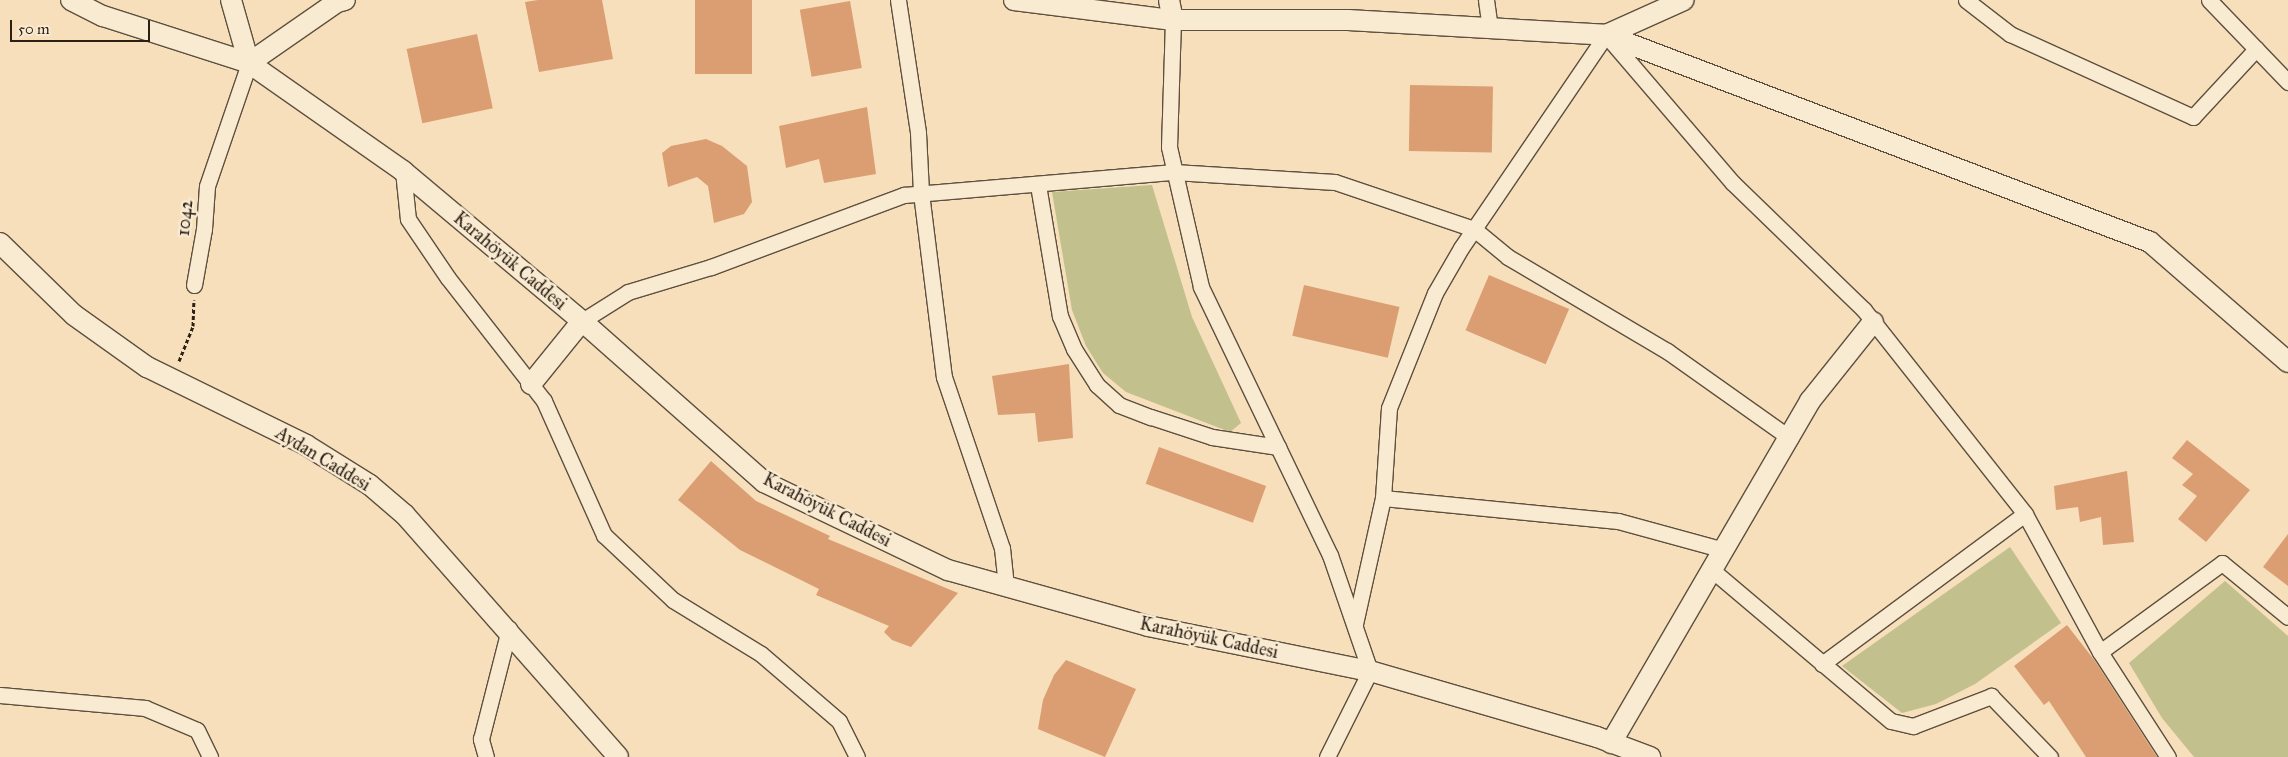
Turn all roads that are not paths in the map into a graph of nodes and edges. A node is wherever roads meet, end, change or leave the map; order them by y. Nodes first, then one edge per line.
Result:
1 (71, 0) edge
2 (231, 0) edge
3 (898, 0) edge
4 (1014, 0) edge
5 (1169, 0) edge
6 (1486, 0) edge
7 (1684, 0) edge
8 (1966, 0) edge
9 (2209, 0) edge
10 (339, 1) edge
11 (1173, 20) junction
12 (1490, 27) junction
13 (1606, 34) junction
14 (2256, 50) junction
15 (249, 63) junction
16 (2288, 82) edge
17 (402, 171) junction
18 (1174, 172) junction
19 (1038, 185) junction
20 (921, 193) junction
21 (1474, 229) junction
22 (0, 243) edge
23 (194, 285) road end
24 (582, 321) junction
25 (1873, 322) junction
26 (2288, 362) edge
27 (531, 384) junction
28 (1790, 438) junction
29 (1278, 447) junction
30 (1383, 498) junction
31 (2026, 514) junction
32 (1724, 550) junction
33 (1712, 570) junction
34 (1006, 586) junction
35 (2288, 616) edge
36 (1355, 624) junction
37 (509, 629) junction
38 (2100, 652) junction
39 (1822, 664) junction
40 (1370, 671) junction
41 (0, 695) edge
42 (1611, 743) junction
43 (210, 757) edge
44 (486, 757) edge
45 (618, 757) edge
46 (857, 757) edge
47 (1327, 757) edge
48 (1650, 757) edge
49 (2050, 757) edge
50 (2168, 757) edge

1 - 15 street, Karahöyük Caddesi
2 - 15 street
3 - 20 street
4 - 11 street
5 - 11 street
6 - 12 street
7 - 13 street
8 - 14 street
9 - 14 street
10 - 15 street
11 - 12 street
11 - 18 street
12 - 13 street
13 - 21 street
13 - 25 street
13 - 26 street
14 - 16 street
15 - 17 street, Karahöyük Caddesi
15 - 23 street, 1042
17 - 24 street, Karahöyük Caddesi
17 - 27 street
18 - 19 street
18 - 21 street
18 - 29 street
19 - 20 street
19 - 29 street
20 - 24 street
20 - 34 street
21 - 28 street
21 - 30 street
22 - 37 street, Aydan Caddesi
24 - 27 street
24 - 34 street, Karahöyük Caddesi
25 - 28 street
25 - 31 street
27 - 46 street
28 - 32 street
29 - 36 street
30 - 32 street
30 - 36 street
31 - 38 street
31 - 39 street
32 - 33 street
33 - 39 street
33 - 42 street
34 - 40 street, Karahöyük Caddesi
35 - 38 street
36 - 40 street
37 - 44 street
37 - 45 street, Aydan Caddesi
38 - 50 street
39 - 49 street
40 - 42 street, Karahöyük Caddesi
40 - 47 street
41 - 43 street
42 - 48 street, Karahöyük Caddesi

